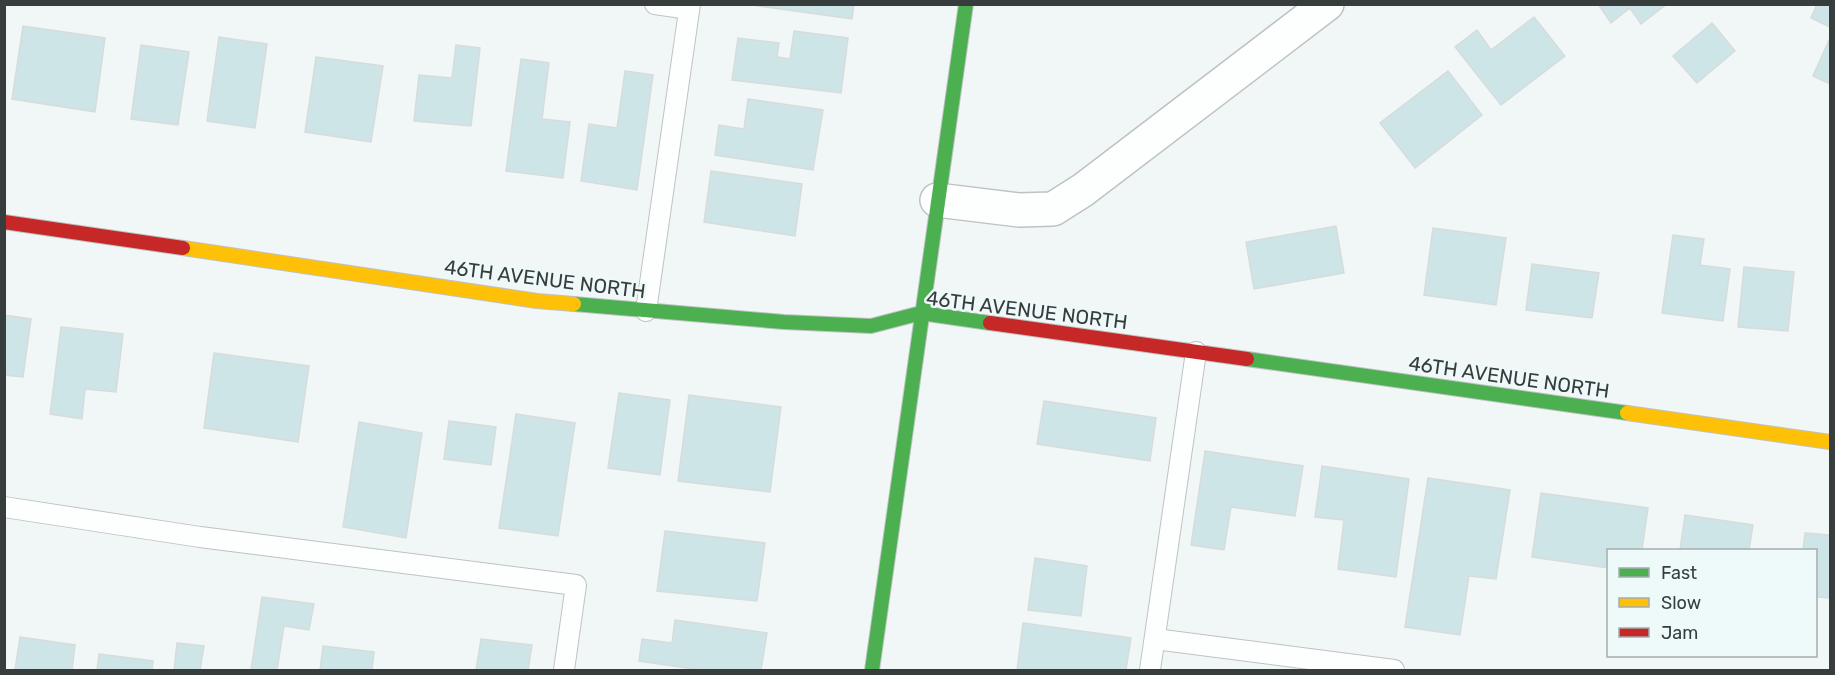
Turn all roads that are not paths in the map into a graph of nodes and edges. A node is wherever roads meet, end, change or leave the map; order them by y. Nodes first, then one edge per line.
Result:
1 (655, 4) edge
2 (966, 4) edge
3 (1327, 4) edge
4 (689, 7) edge
5 (937, 200) junction
6 (4, 222) edge
7 (646, 310) junction
8 (921, 313) junction
9 (1196, 352) junction
10 (1830, 442) edge
11 (4, 507) edge
12 (1155, 639) junction
13 (564, 670) edge
14 (872, 670) edge
15 (1150, 670) edge
16 (1394, 670) edge

1 - 4 lane
2 - 5 street
3 - 5 street
4 - 7 lane
5 - 8 street
6 - 7 street, 46TH AVENUE NORTH
7 - 8 street, 46TH AVENUE NORTH
8 - 9 street, 46TH AVENUE NORTH
8 - 14 street
9 - 10 street, 46TH AVENUE NORTH
9 - 12 lane
11 - 13 lane
12 - 15 lane
12 - 16 lane

